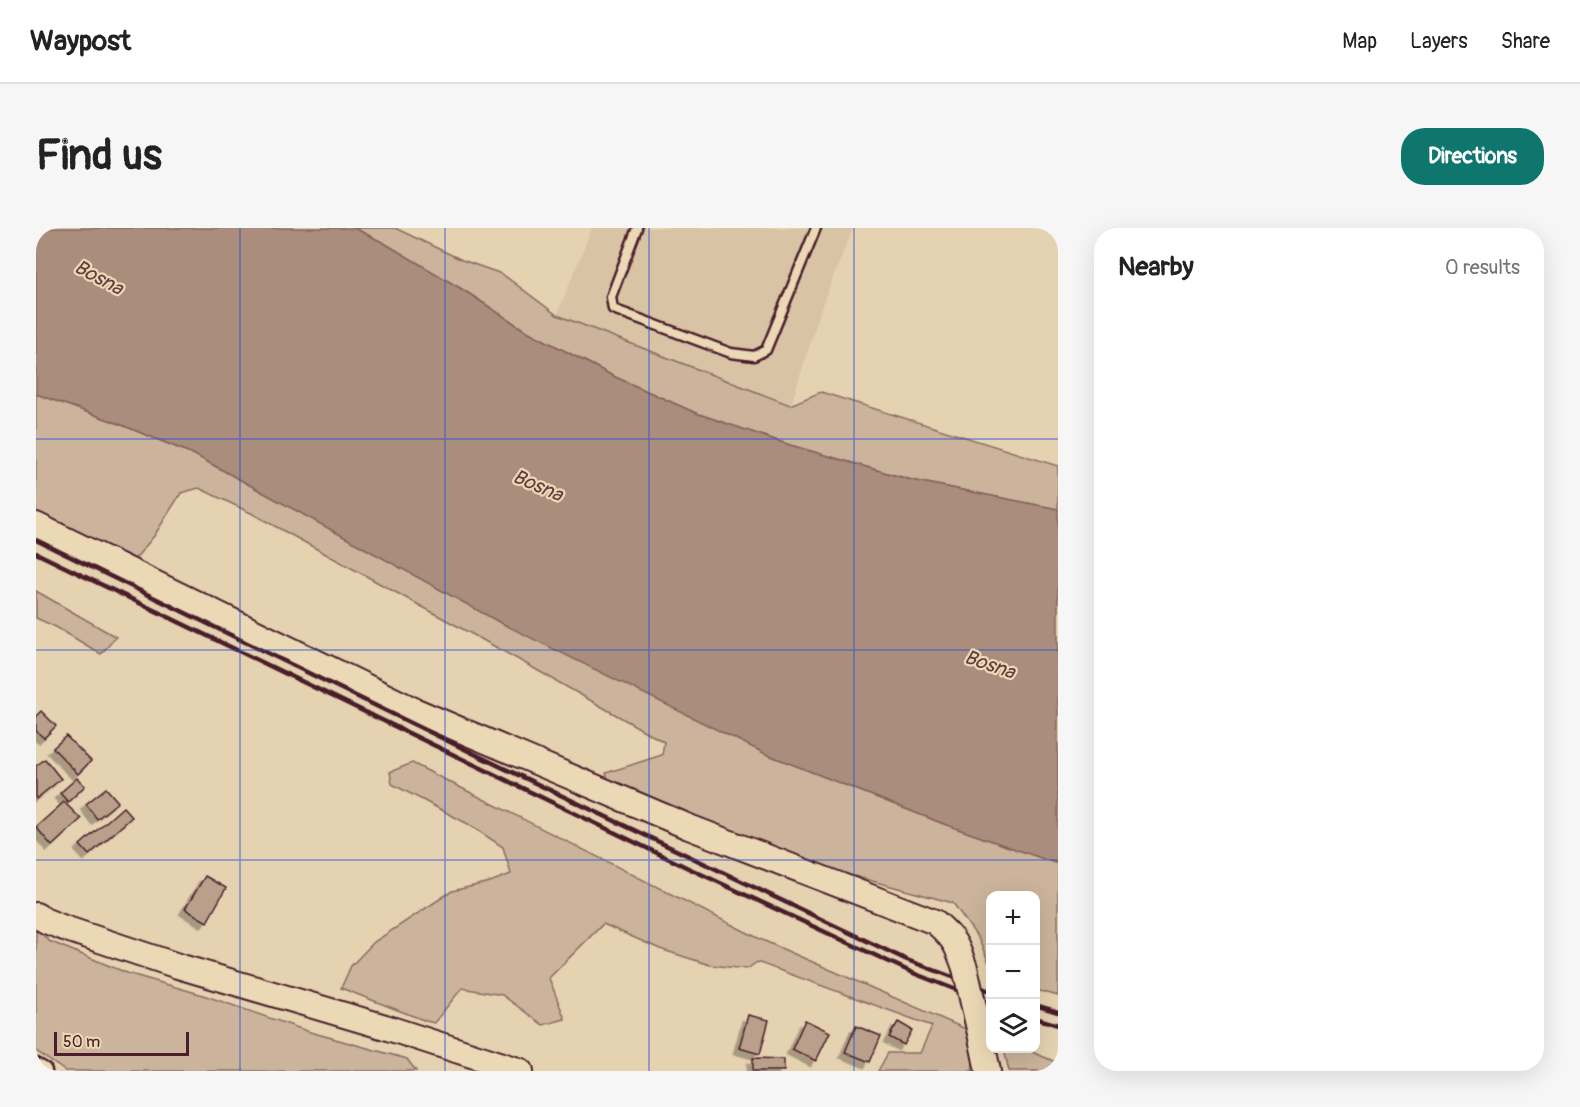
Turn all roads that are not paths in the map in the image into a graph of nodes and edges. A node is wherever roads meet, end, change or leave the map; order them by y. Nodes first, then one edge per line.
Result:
1 (637, 228) edge
2 (816, 228) edge
3 (36, 525) edge
4 (36, 915) edge
5 (36, 1067) edge
6 (42, 1071) edge
7 (521, 1071) edge
8 (988, 1071) edge

1 - 2 lane
3 - 8 street, bridge
4 - 7 street
5 - 6 street

